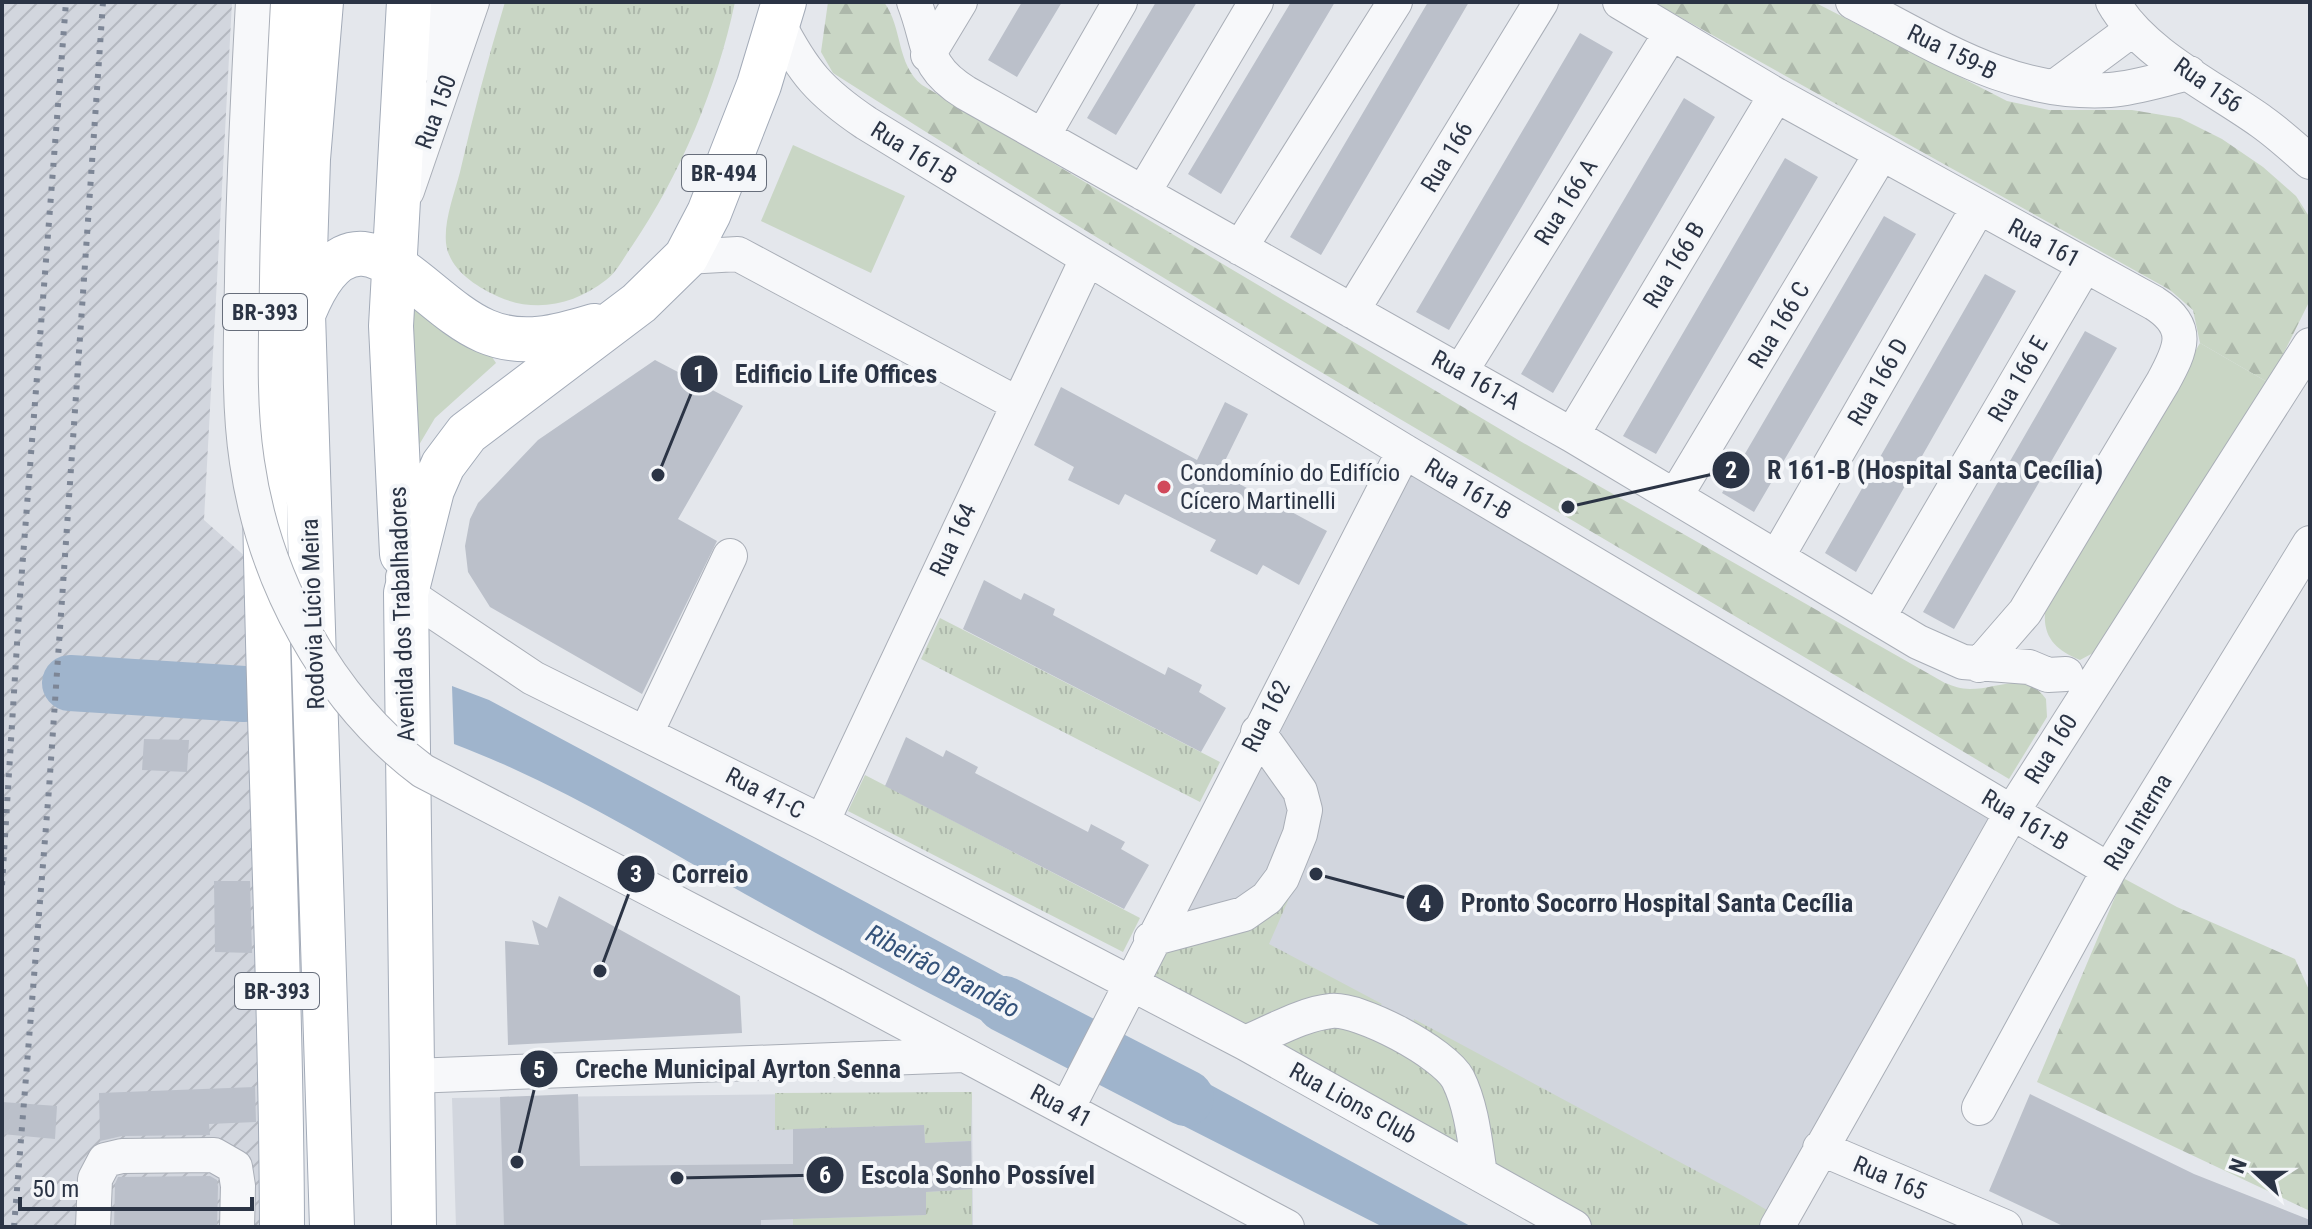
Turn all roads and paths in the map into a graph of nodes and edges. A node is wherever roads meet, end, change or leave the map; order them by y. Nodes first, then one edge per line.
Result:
1 (253, 2) edge
2 (277, 2) edge
3 (321, 2) edge
4 (409, 2) edge
5 (444, 2) edge
6 (472, 2) edge
7 (914, 2) edge
8 (960, 2) edge
9 (1120, 2) edge
10 (1256, 2) edge
11 (1395, 2) edge
12 (1541, 2) edge
13 (1620, 2) edge
14 (1853, 2) edge
15 (781, 12) edge
16 (2123, 15) edge
17 (1671, 33) junction
18 (928, 55) junction
19 (2189, 73) junction
20 (2056, 86) junction
21 (1776, 95) junction
22 (1043, 136) junction
23 (401, 143) junction
24 (1881, 154) junction
25 (2310, 162) edge
26 (1143, 193) junction
27 (1978, 208) junction
28 (395, 242) junction
29 (1240, 248) junction
30 (686, 257) junction
31 (1087, 259) junction
32 (2085, 265) junction
33 (1352, 311) junction
34 (303, 314) junction
35 (621, 317) junction
36 (2306, 356) edge
37 (1461, 371) junction
38 (1016, 403) junction
39 (1572, 435) junction
40 (1404, 451) junction
41 (1676, 495) junction
42 (2310, 543) edge
43 (730, 556) dead end
44 (1777, 557) junction
45 (404, 585) junction
46 (2025, 612) junction
47 (1878, 618) junction
48 (1979, 665) junction
49 (2077, 682) junction
50 (1258, 732) junction
51 (646, 733) junction
52 (2012, 812) junction
53 (822, 822) junction
54 (2109, 870) junction
55 (1151, 939) junction
56 (1130, 983) junction
57 (1245, 1043) junction
58 (964, 1055) junction
59 (412, 1076) junction
60 (1072, 1099) junction
61 (1979, 1108) dead end
62 (1820, 1148) junction
63 (1480, 1174) junction
64 (93, 1227) edge
65 (237, 1227) edge
66 (282, 1227) edge
67 (332, 1227) edge
68 (414, 1227) edge
69 (1287, 1227) edge
70 (1574, 1227) edge
71 (1777, 1227) edge
72 (2005, 1227) edge

1 - 58 street, Rua 41, bridge
2 - 66 main road, Rodovia Lúcio Meira / BR-393
3 - 34 main road, Rodovia Lúcio Meira / BR-393
4 - 23 main road, Avenida dos Trabalhadores
5 - 23 street
6 - 28 street, Rua 150
7 - 18 street, Rua 161-A
8 - 18 street
9 - 22 street
10 - 26 street
11 - 29 street
12 - 33 street, Rua 166
13 - 17 street, Rua 161
14 - 20 street, Rua 159-B
15 - 30 main road, BR-494
15 - 31 street, Rua 161-B
16 - 19 street, Rua 156
16 - 20 street
17 - 21 street, Rua 161
17 - 37 street, Rua 166 A
18 - 22 street, Rua 161-A
19 - 20 street, Rua 159-B
19 - 25 street, Rua 156
21 - 24 street, Rua 161
21 - 39 street, Rua 166 B
22 - 26 street, Rua 161-A
23 - 28 main road, Avenida dos Trabalhadores
24 - 27 street, Rua 161
24 - 41 street, Rua 166 C
26 - 29 street, Rua 161-A
27 - 32 street, Rua 161
27 - 44 street, Rua 166 D
28 - 34 main road
28 - 35 main road
28 - 45 main road, Avenida dos Trabalhadores
29 - 33 street, Rua 161-A
30 - 35 main road, BR-494
30 - 38 street
31 - 38 street, Rua 164
31 - 40 street, Rua 161-B
32 - 46 street, Rua 161
32 - 47 street, Rua 166 E
33 - 37 street, Rua 161-A
34 - 67 main road, Rodovia Lúcio Meira / BR-393, bridge
35 - 45 main road
36 - 49 street, Rua 160
37 - 39 street, Rua 161-A
38 - 53 street, Rua 164
39 - 41 street, Rua 161-A
40 - 50 street, Rua 162
40 - 52 street, Rua 161-B
41 - 44 street, Rua 161-A
42 - 54 street, Rua Interna
43 - 51 street
44 - 47 street, Rua 161-A
45 - 51 street, Rua 41-C
45 - 59 main road, Avenida dos Trabalhadores
46 - 48 street, Rua 161
46 - 49 street
47 - 48 street, Rua 161-A
48 - 49 street, Rua 161-A
49 - 52 street, Rua 160
50 - 55 street, Rua 162
50 - 55 street
51 - 53 street, Rua 41-C
52 - 54 street, Rua 161-B
52 - 62 street, Rua 160
53 - 56 street, Rua 41-C
54 - 61 street, Rua Interna
55 - 56 street, Rua 162
56 - 57 street, Rua Lions Club
56 - 60 street, Rua 162
57 - 63 street, Rua Lions Club
57 - 63 street
58 - 59 street
58 - 60 street, Rua 41
59 - 68 main road, Avenida dos Trabalhadores
60 - 69 street, Rua 41
62 - 71 street, Rua 160
62 - 72 street, Rua 165
63 - 70 street, Rua Lions Club
64 - 65 street

